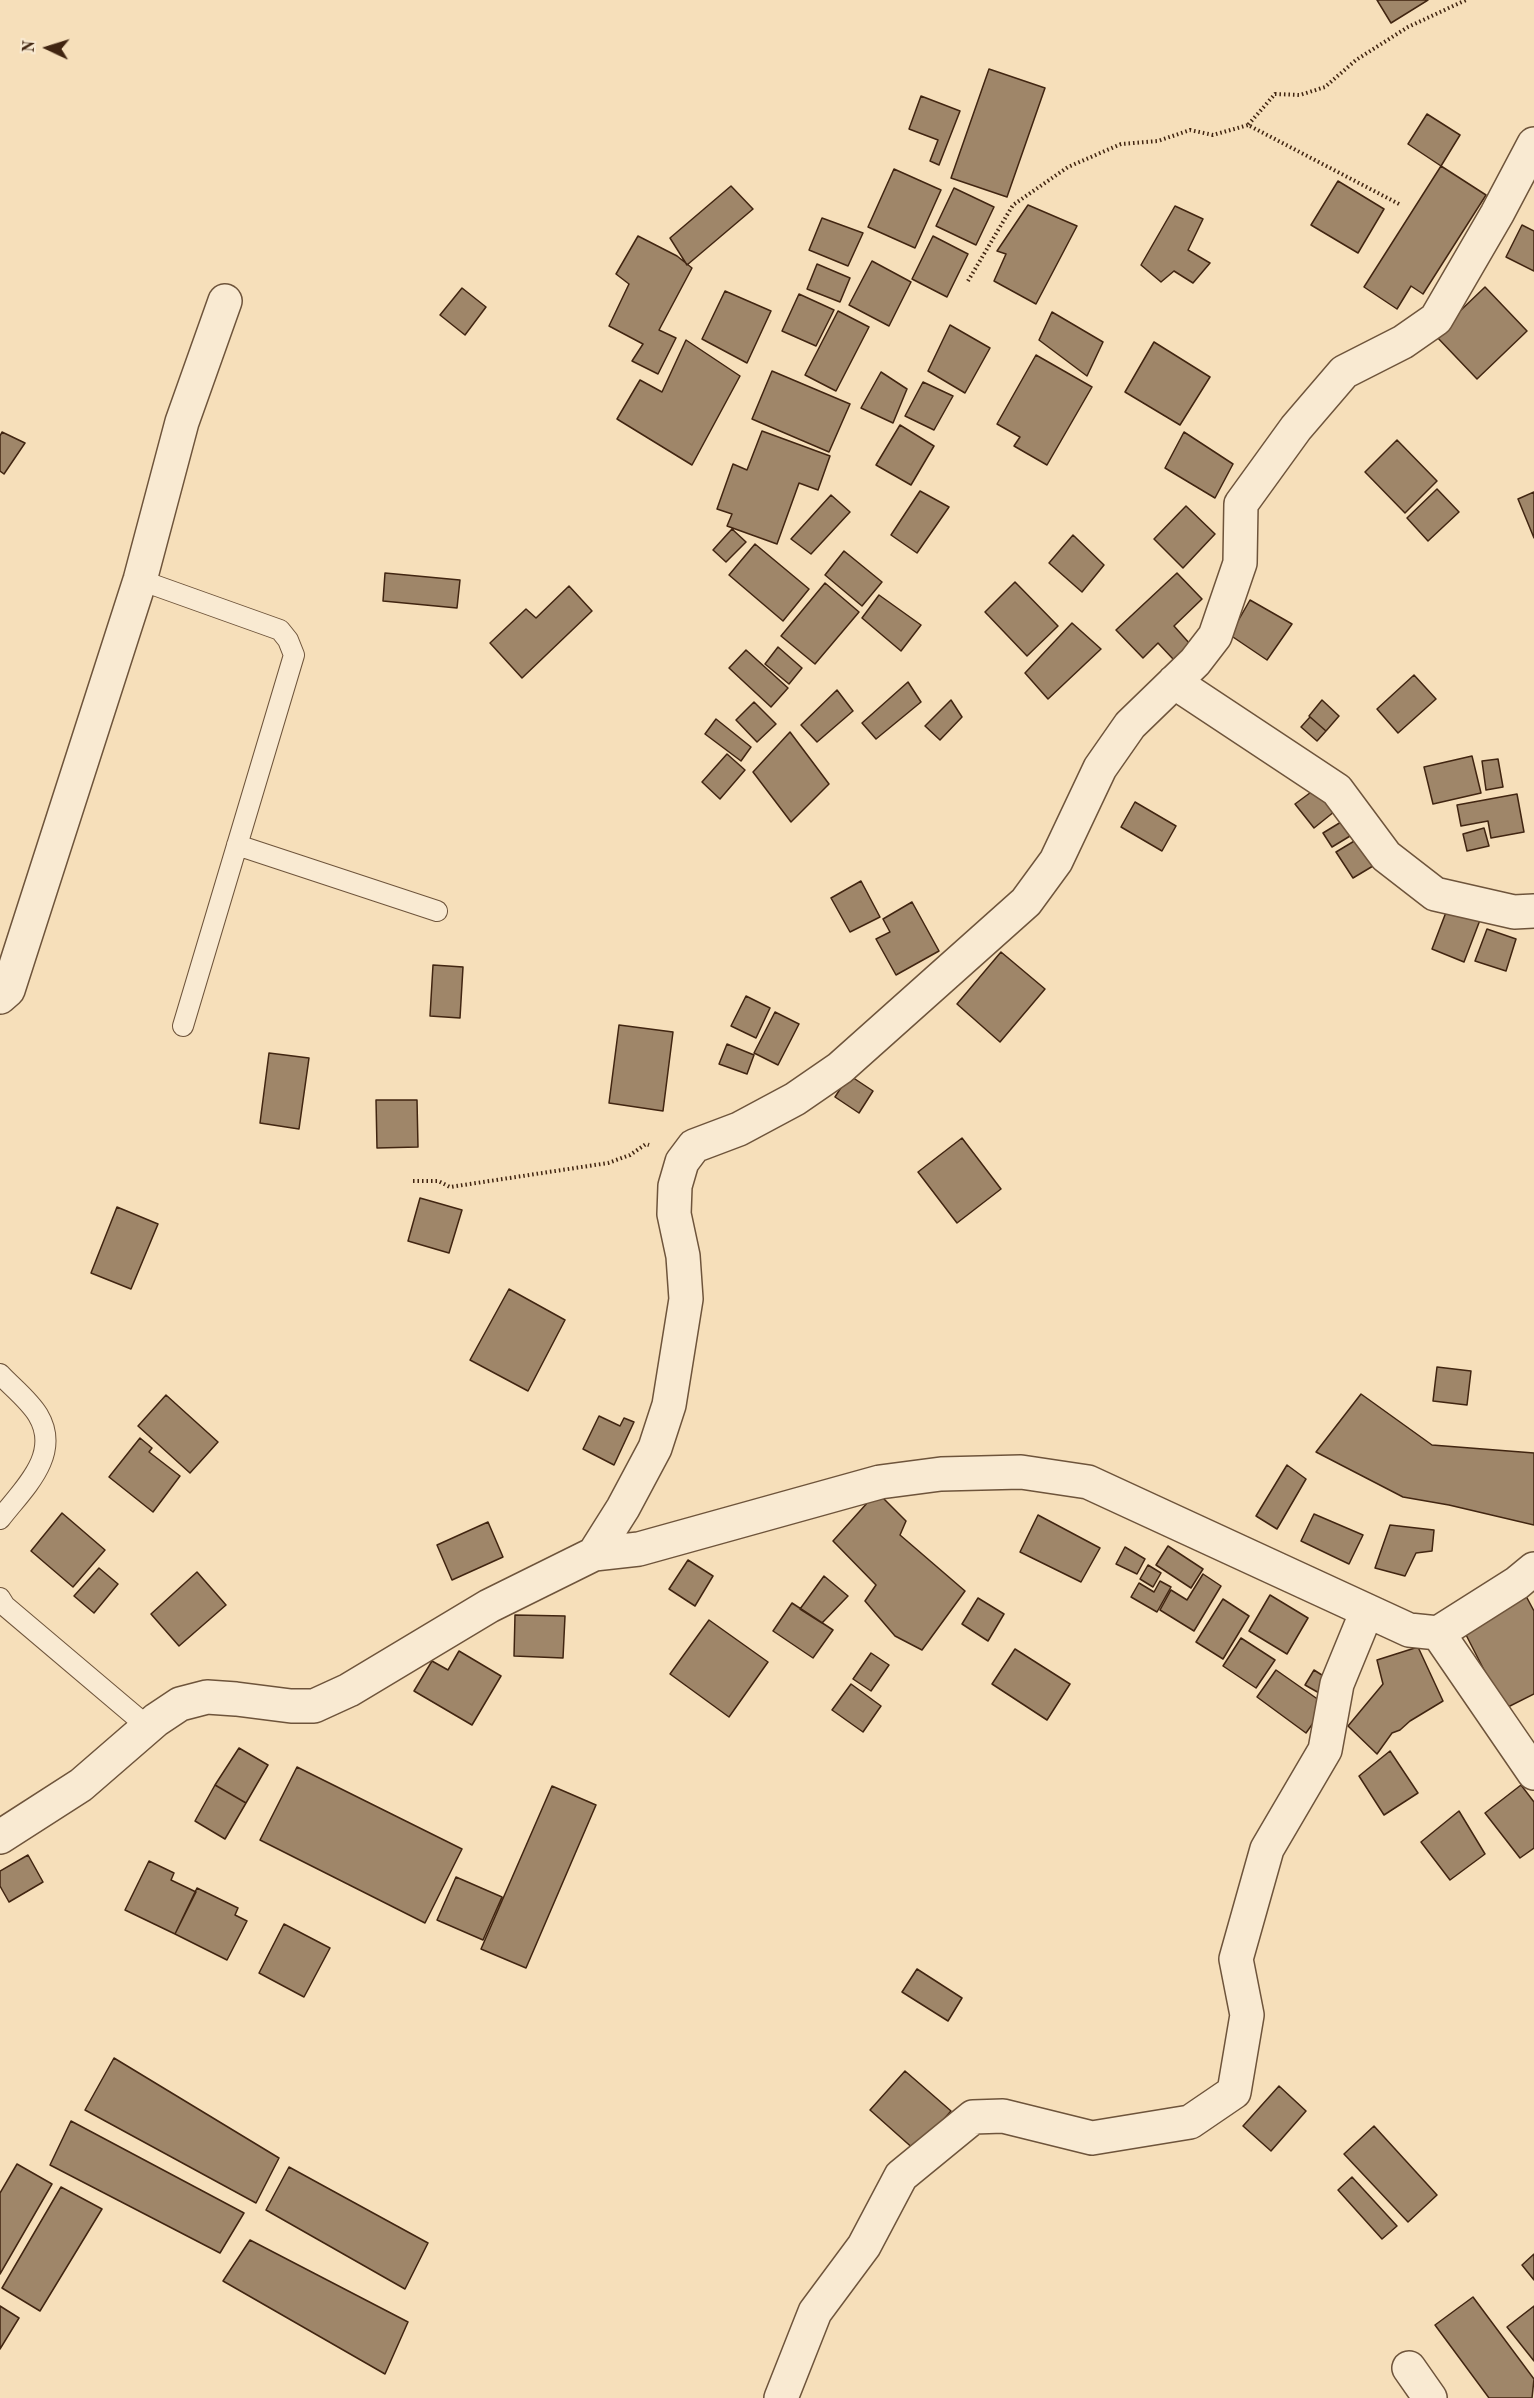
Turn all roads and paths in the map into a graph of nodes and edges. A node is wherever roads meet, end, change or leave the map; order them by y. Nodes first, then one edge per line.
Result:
1 (1466, 0) edge
2 (1248, 125) junction
3 (1534, 144) edge
4 (1398, 204) dead end
5 (968, 281) dead end
6 (225, 301) dead end
7 (140, 580) junction
8 (1174, 682) junction
9 (237, 845) junction
10 (437, 911) dead end
11 (1534, 911) edge
12 (0, 997) edge
13 (183, 1026) dead end
14 (694, 1146) junction
15 (412, 1181) dead end
16 (0, 1374) edge
17 (0, 1519) edge
18 (594, 1554) junction
19 (1534, 1569) edge
20 (0, 1598) edge
21 (1367, 1611) junction
22 (1438, 1633) junction
23 (148, 1727) junction
24 (1534, 1773) edge
25 (0, 1837) edge
26 (1408, 2368) dead end
27 (781, 2398) edge
28 (1430, 2398) edge

1 - 2 path
2 - 4 path
2 - 5 path
3 - 8 street
6 - 7 street
7 - 9 lane
7 - 12 street
8 - 11 street
8 - 14 street
9 - 10 lane
9 - 13 lane
14 - 15 path
14 - 18 street
16 - 17 lane
18 - 21 street
18 - 23 street
19 - 22 street
20 - 23 lane
21 - 22 street
21 - 27 street
22 - 24 street
23 - 25 street
26 - 28 street

